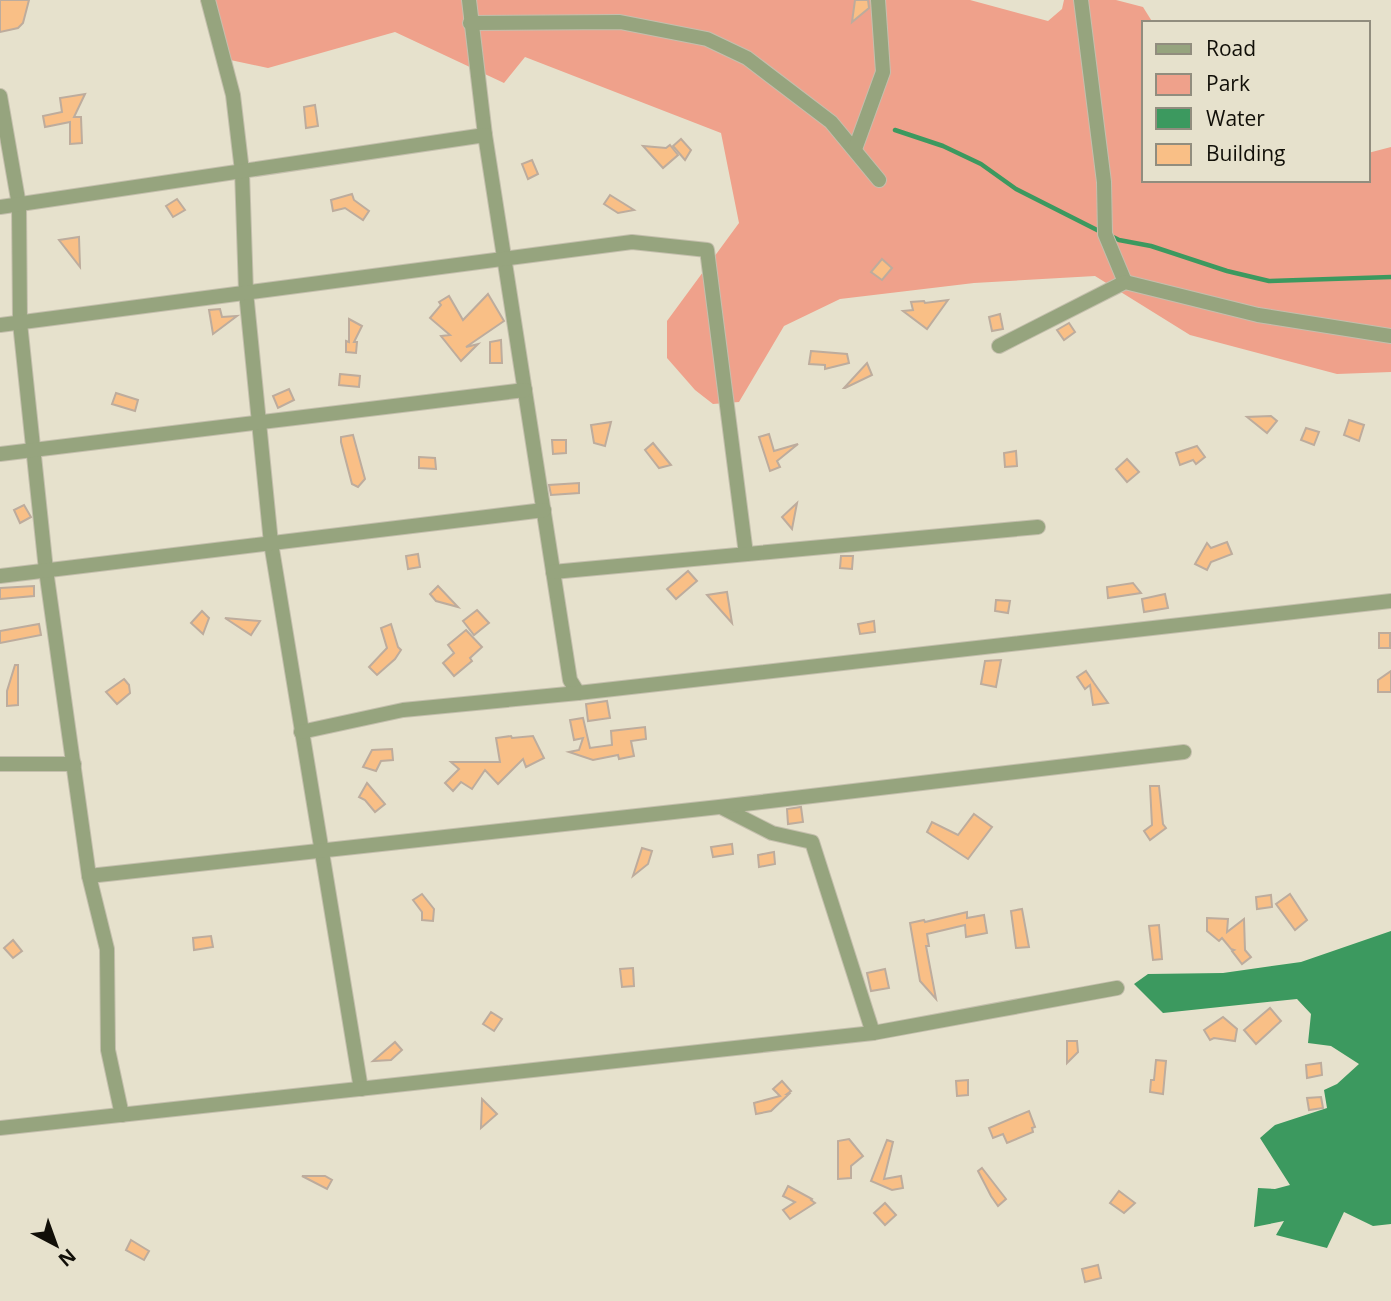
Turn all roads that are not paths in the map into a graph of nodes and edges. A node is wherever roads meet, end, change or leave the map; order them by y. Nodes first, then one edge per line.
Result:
1 (208, 0) edge
2 (469, 0) edge
3 (878, 0) edge
4 (1081, 0) edge
5 (470, 23) junction
6 (0, 96) edge
7 (485, 135) junction
8 (855, 149) junction
9 (242, 171) junction
10 (879, 180) dead end
11 (19, 205) junction
12 (0, 207) edge
13 (504, 257) junction
14 (1125, 282) junction
15 (246, 292) junction
16 (20, 323) junction
17 (0, 325) edge
18 (1391, 335) edge
19 (999, 346) dead end
20 (525, 390) junction
21 (260, 422) junction
22 (33, 450) junction
23 (0, 454) edge
24 (544, 510) junction
25 (1038, 527) dead end
26 (271, 543) junction
27 (746, 554) junction
28 (46, 570) junction
29 (553, 572) junction
30 (0, 576) edge
31 (1391, 601) edge
32 (579, 693) junction
33 (301, 732) junction
34 (1184, 752) dead end
35 (0, 764) edge
36 (74, 764) junction
37 (719, 807) junction
38 (321, 852) junction
39 (89, 876) junction
40 (1117, 988) dead end
41 (873, 1033) junction
42 (361, 1088) junction
43 (122, 1115) junction
44 (0, 1128) edge

1 - 9 street
2 - 5 street
3 - 8 street
4 - 14 street
5 - 7 street
5 - 8 street
6 - 11 street
7 - 9 street
7 - 13 street
8 - 10 street
9 - 11 street
9 - 15 street
11 - 12 street
11 - 16 street
13 - 15 street
13 - 20 street
13 - 27 street
14 - 18 street
14 - 19 street
15 - 16 street
15 - 21 street
16 - 17 street
16 - 22 street
20 - 21 street
20 - 24 street
21 - 22 street
21 - 26 street
22 - 23 street
22 - 28 street
24 - 26 street
24 - 29 street
25 - 27 street
26 - 28 street
26 - 33 street
27 - 29 street
28 - 30 street
28 - 36 street
29 - 32 street
31 - 32 street
32 - 33 street
33 - 38 street
34 - 37 street
35 - 36 street
36 - 39 street
37 - 38 street
37 - 41 street
38 - 39 street
38 - 42 street
39 - 43 street
40 - 41 street
41 - 42 street
42 - 43 street
43 - 44 street

